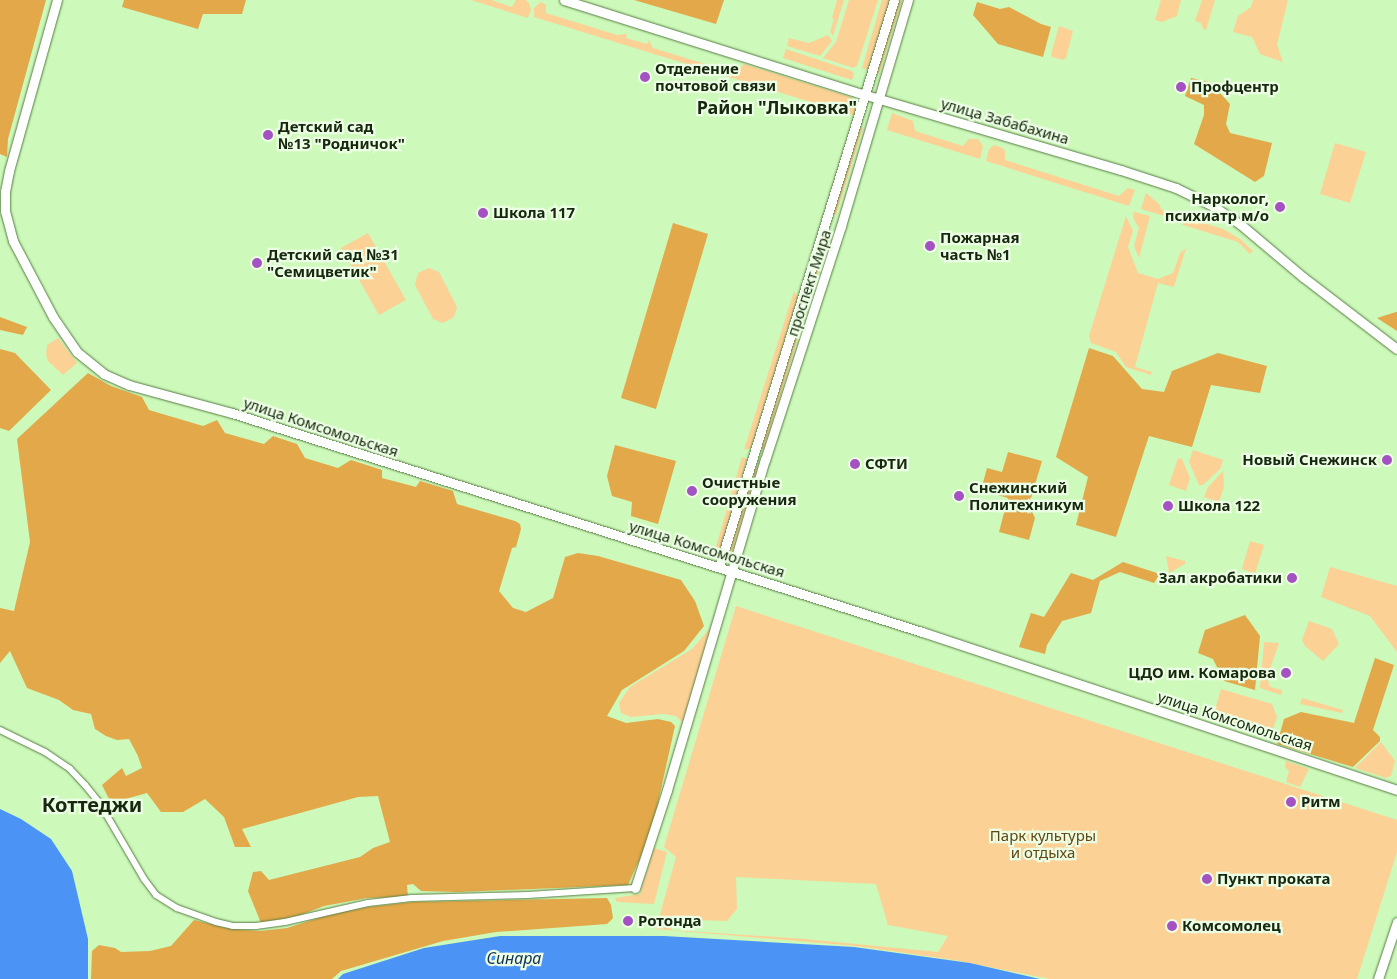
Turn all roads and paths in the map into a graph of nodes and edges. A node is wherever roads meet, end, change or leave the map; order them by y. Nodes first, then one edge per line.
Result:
1 (57, 0) edge
2 (564, 0) edge
3 (894, 0) edge
4 (908, 0) edge
5 (866, 95) junction
6 (880, 99) junction
7 (827, 222) junction
8 (841, 226) junction
9 (799, 310) junction
10 (814, 314) junction
11 (1397, 349) edge
12 (753, 457) junction
13 (765, 460) junction
14 (718, 567) junction
15 (731, 572) junction
16 (0, 730) edge
17 (1397, 790) edge
18 (635, 888) joint
19 (1397, 922) edge
20 (1378, 979) edge

1 - 14 street, улица Комсомольская
2 - 5 street, улица Забабахина
3 - 5 street, проспект Мира
4 - 6 street, проспект Мира
5 - 6 street, улица Забабахина
5 - 7 street, проспект Мира
6 - 8 street, проспект Мира
6 - 11 street, улица Забабахина
7 - 8 street
7 - 9 street, проспект Мира
8 - 10 street, проспект Мира
9 - 10 street
9 - 12 street, проспект Мира
10 - 13 street, проспект Мира
12 - 13 street
12 - 14 street, проспект Мира
13 - 15 street, проспект Мира
14 - 15 street, улица Комсомольская
15 - 17 street, улица Комсомольская
15 - 18 street, проспект Мира
16 - 18 street
19 - 20 street

